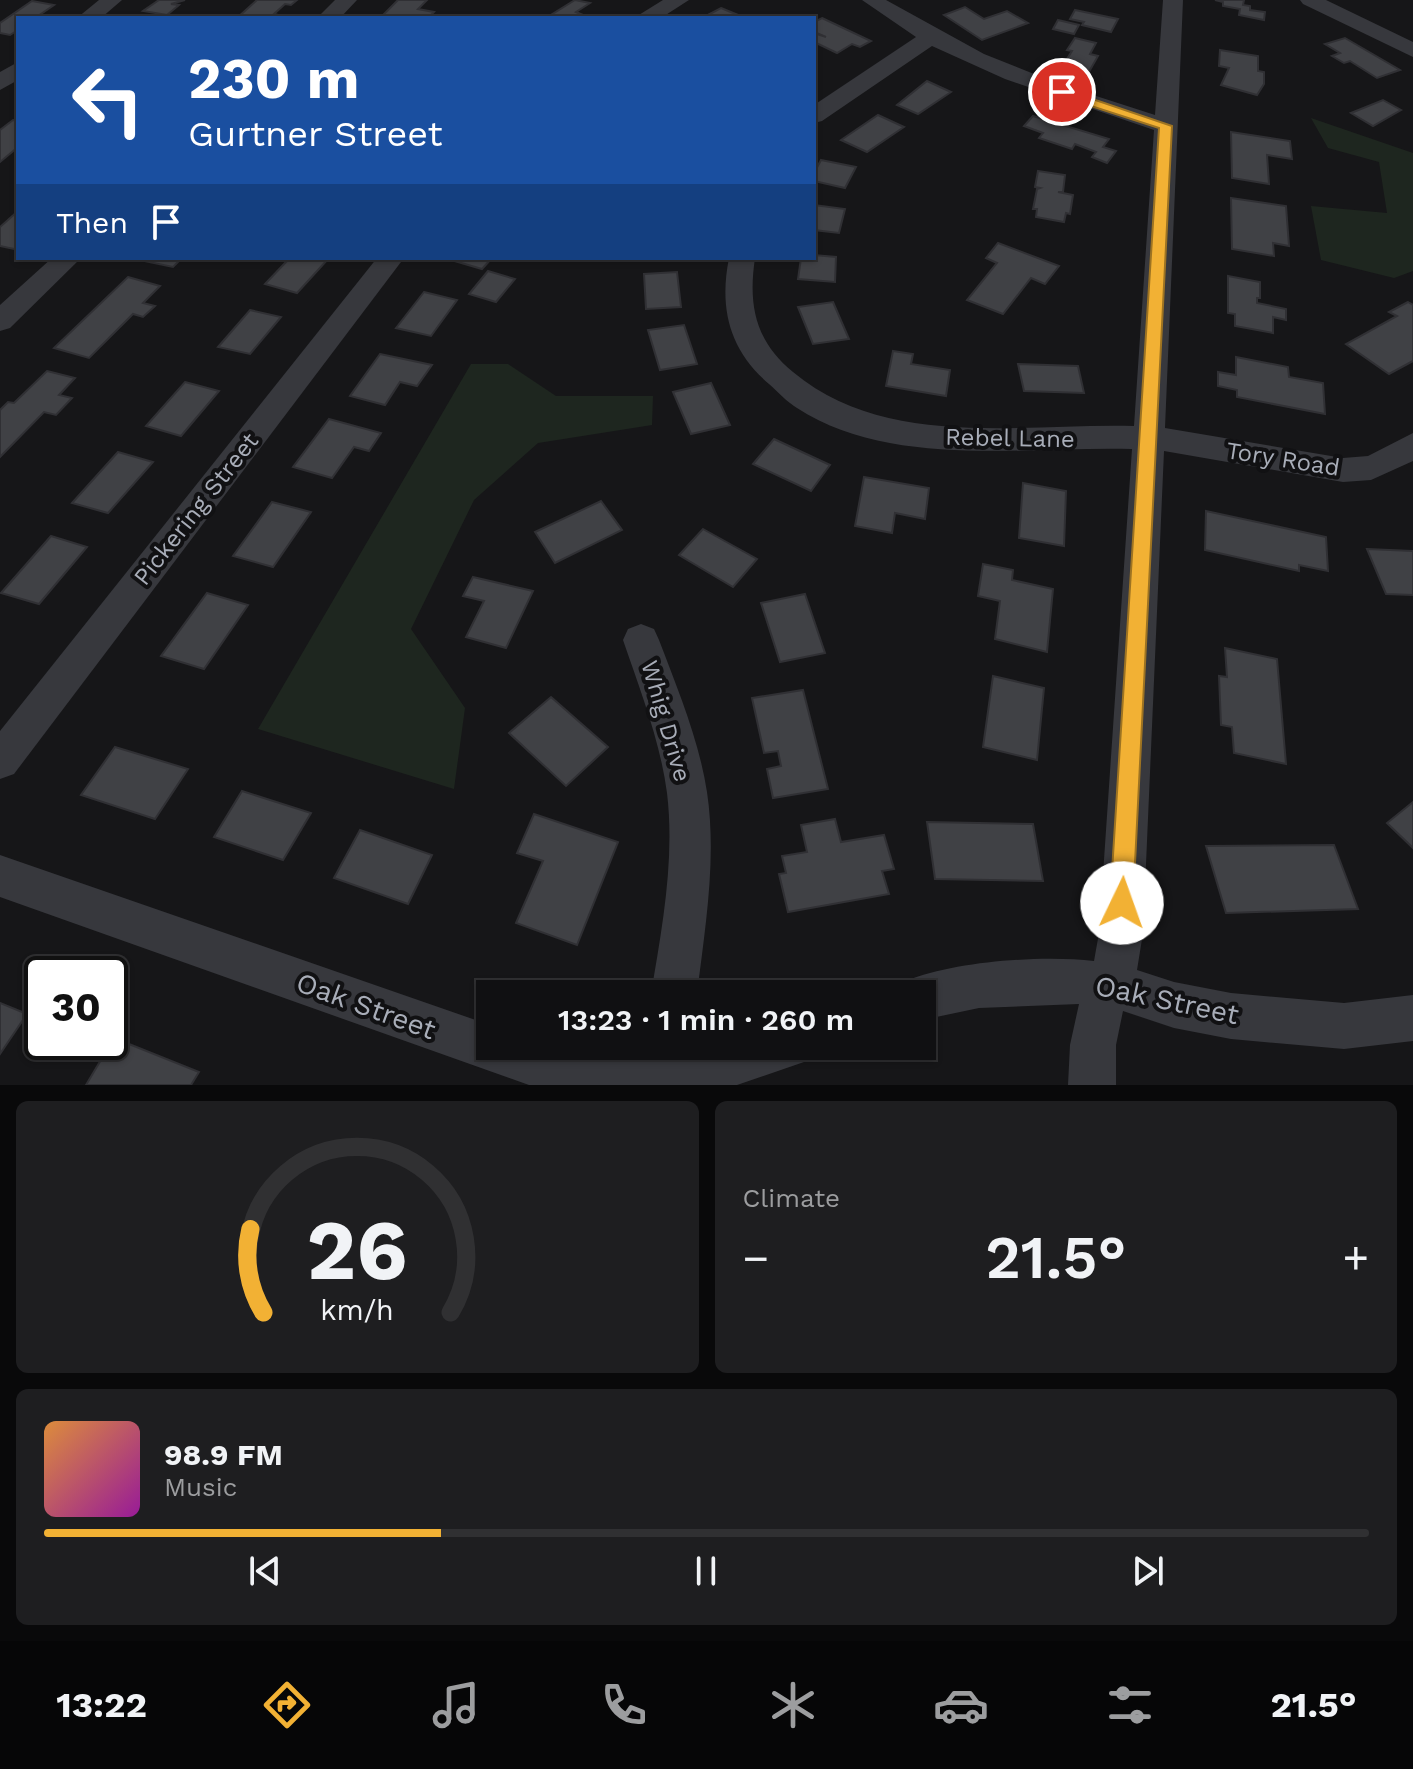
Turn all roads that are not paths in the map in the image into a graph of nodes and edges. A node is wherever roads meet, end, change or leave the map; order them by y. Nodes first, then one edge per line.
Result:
1 (112, 0) edge
2 (347, 0) edge
3 (679, 0) edge
4 (872, 0) edge
5 (1173, 0) edge
6 (1310, 0) edge
7 (91, 16) edge
8 (330, 16) edge
9 (649, 16) edge
10 (929, 38) junction
11 (1413, 50) edge
12 (16, 71) edge
13 (0, 83) edge
14 (816, 115) edge
15 (1166, 126) junction
16 (66, 260) edge
17 (389, 260) edge
18 (742, 260) edge
19 (0, 321) edge
20 (1148, 438) junction
21 (1413, 445) edge
22 (641, 640) dead end
23 (0, 761) edge
24 (0, 876) edge
25 (676, 980) edge
26 (1112, 985) junction
27 (936, 994) edge
28 (1413, 1018) edge
29 (740, 1060) edge
30 (665, 1061) edge
31 (1092, 1085) edge

1 - 7 street
2 - 8 street
3 - 9 street
4 - 10 street
5 - 15 street
6 - 11 street
10 - 14 street
10 - 15 street
12 - 13 street
15 - 20 street
16 - 19 street
17 - 23 street, Pickering Street
18 - 20 street, Rebel Lane
20 - 21 street, Tory Road
20 - 26 street
22 - 25 street, Whig Drive
24 - 30 street, Oak Street
26 - 27 street, Oak Street
26 - 28 street, Oak Street
26 - 31 street
29 - 30 street, Oak Street

